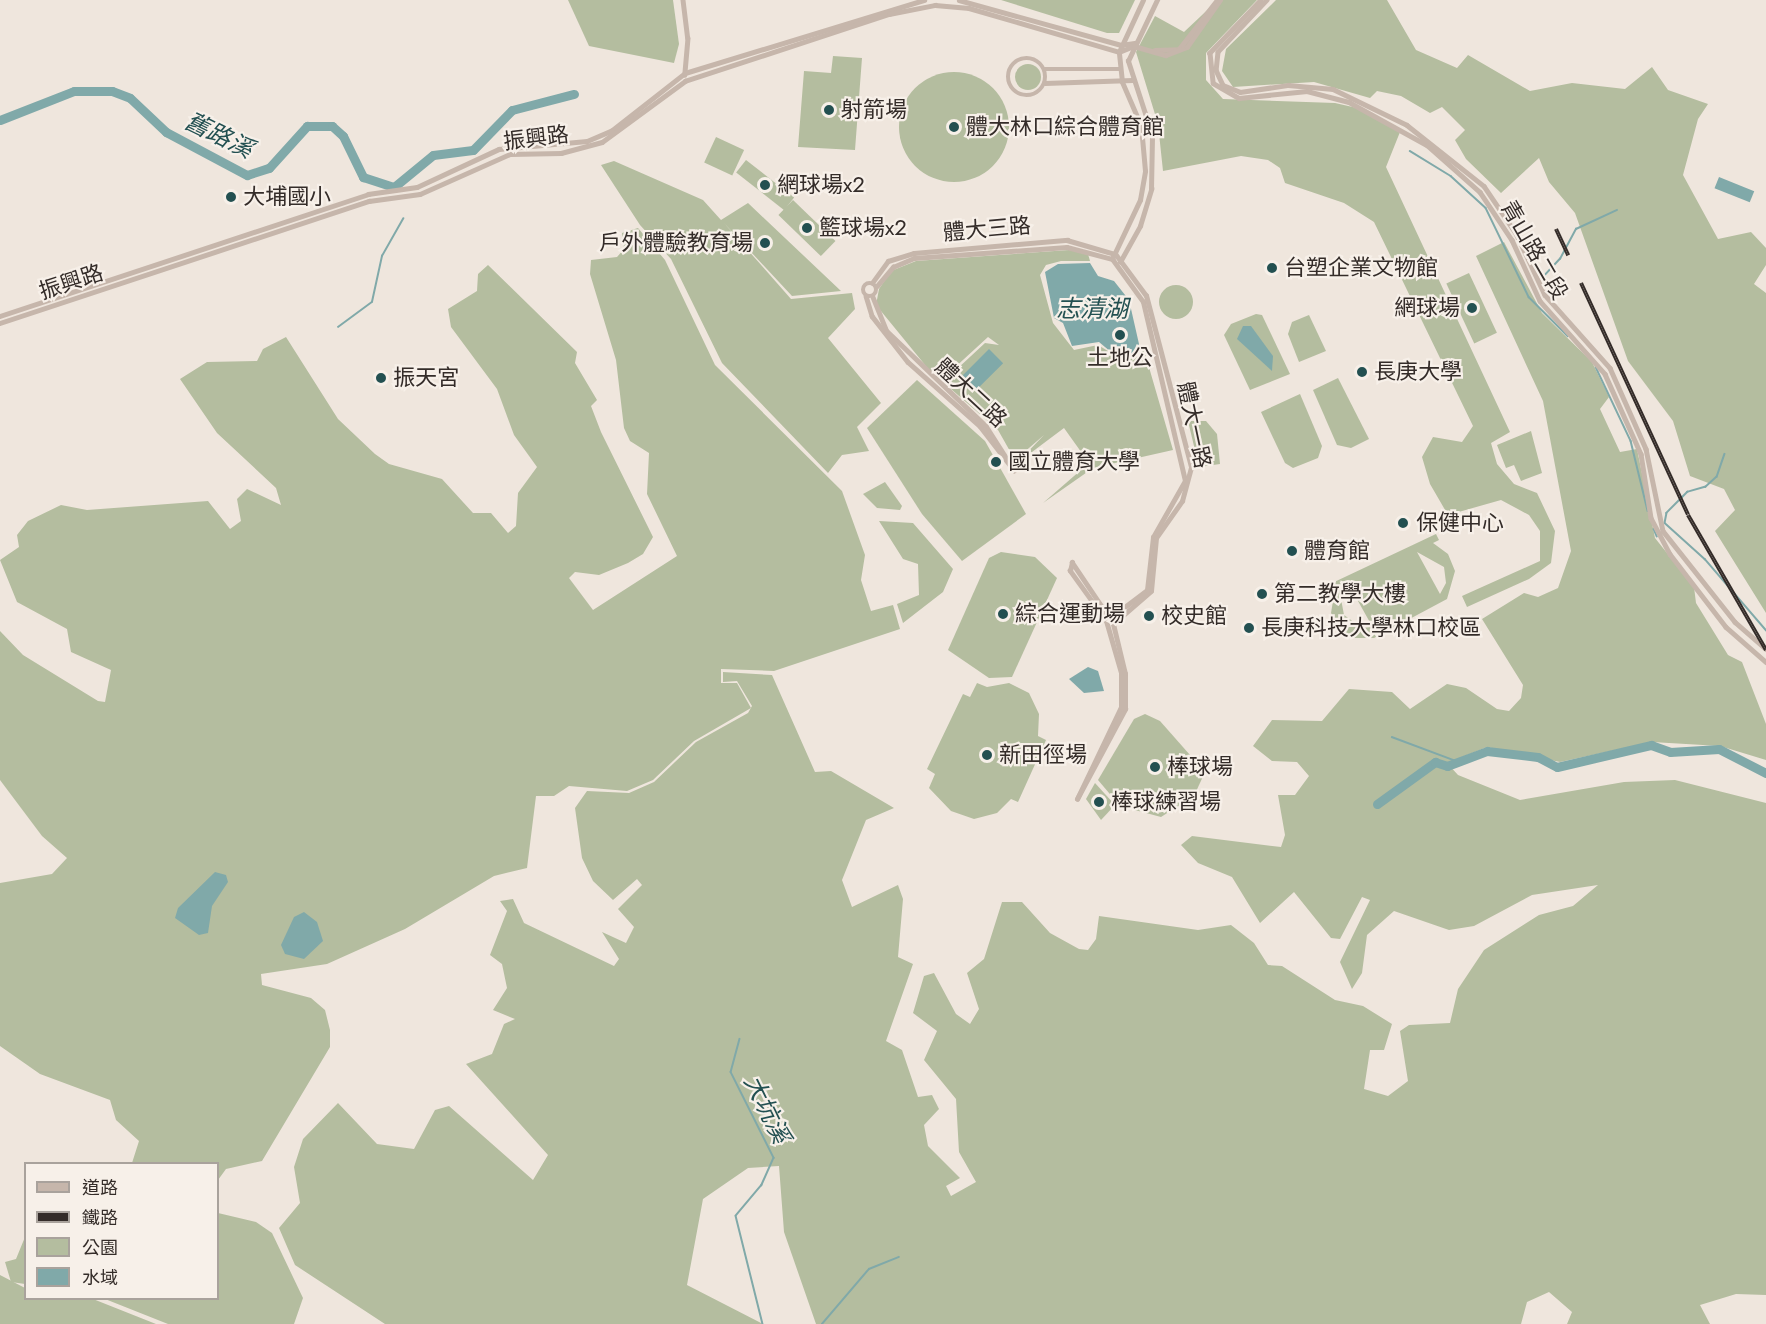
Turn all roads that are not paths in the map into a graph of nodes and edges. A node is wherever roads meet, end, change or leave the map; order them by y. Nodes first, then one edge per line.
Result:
1 (683, 0) edge
2 (924, 0) edge
3 (959, 0) edge
4 (1143, 0) edge
5 (1156, 0) edge
6 (1218, 0) edge
7 (1261, 0) edge
8 (1267, 0) edge
9 (1135, 44) junction
10 (1121, 45) junction
11 (1119, 52) junction
12 (1045, 69) junction
13 (1120, 69) junction
14 (685, 73) junction
15 (1132, 80) junction
16 (686, 81) junction
17 (1122, 82) junction
18 (1045, 83) junction
19 (605, 134) junction
20 (609, 139) junction
21 (208, 246) junction
22 (210, 254) junction
23 (1114, 256) junction
24 (1119, 263) junction
25 (872, 282) junction
26 (877, 286) junction
27 (866, 296) junction
28 (873, 297) junction
29 (0, 316) edge
30 (0, 323) edge
31 (1110, 623) junction
32 (1766, 649) edge
33 (1766, 662) edge

1 - 14 street
2 - 14 street, 振興路
3 - 10 street
4 - 10 street
5 - 9 street
6 - 9 street
7 - 33 street, 青山路二段
8 - 32 street, 青山路二段
9 - 10 street
9 - 11 street
9 - 15 street
10 - 11 street
11 - 13 street
11 - 16 street, 振興路
12 - 13 street
12 - 18 street
12 - 18 street
13 - 17 street
14 - 16 street
14 - 19 street, 振興路
15 - 17 street
15 - 24 street
16 - 20 street, 振興路
17 - 18 street
17 - 23 street
19 - 20 street
19 - 21 street, 振興路
20 - 22 street, 振興路
21 - 22 street
21 - 29 street, 振興路
22 - 30 street, 振興路
23 - 24 street, 體大一路
23 - 25 street, 體大三路
23 - 26 street, 體大三路
24 - 31 street, 體大一路
25 - 26 street
25 - 27 street, 體大三路
26 - 28 street
27 - 28 street
27 - 28 street, 體大二路
31 - 31 street
31 - 31 street

